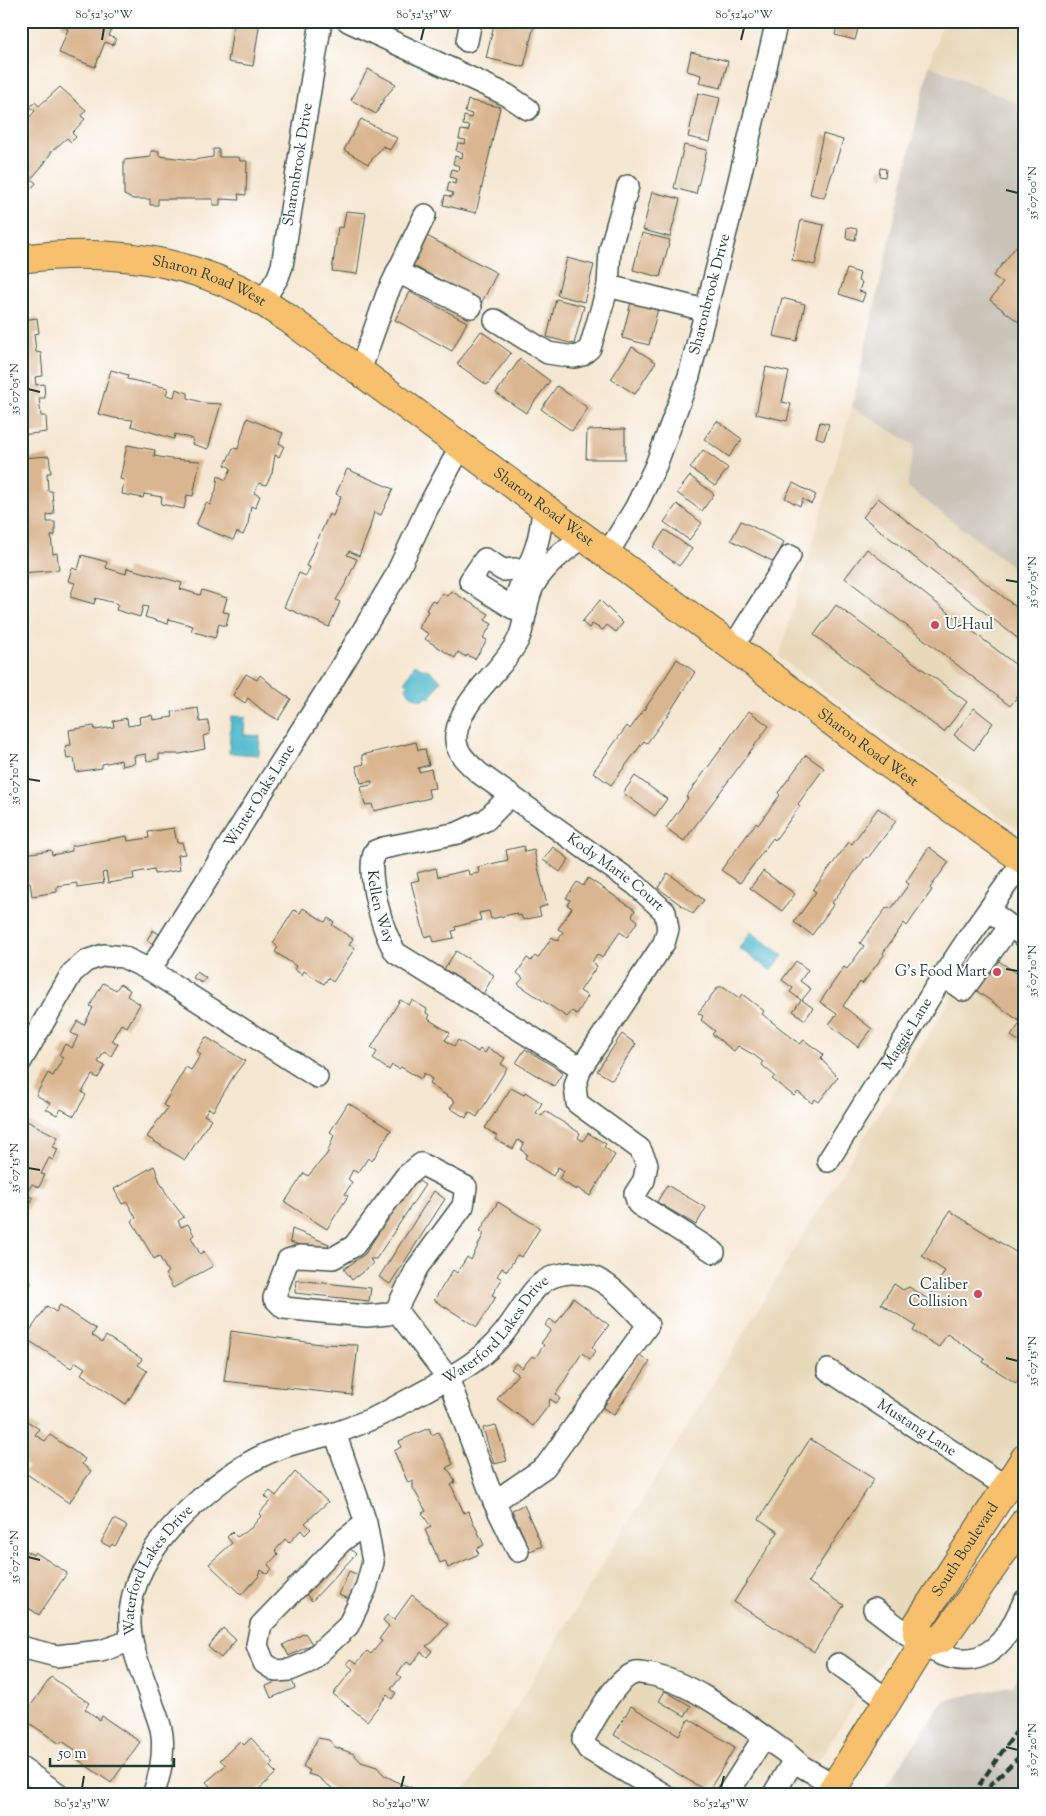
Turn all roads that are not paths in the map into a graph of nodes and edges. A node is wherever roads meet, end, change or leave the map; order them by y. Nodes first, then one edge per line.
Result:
1 (321, 21) edge
2 (348, 21) edge
3 (777, 21) edge
4 (528, 109) dead end
5 (628, 186) dead end
6 (425, 215) dead end
7 (21, 260) edge
8 (397, 272) junction
9 (608, 286) junction
10 (262, 303) junction
11 (471, 307) dead end
12 (705, 310) junction
13 (495, 320) dead end
14 (360, 371) junction
15 (461, 446) junction
16 (543, 508) junction
17 (583, 538) junction
18 (607, 554) junction
19 (790, 556) dead end
20 (502, 570) junction
21 (530, 578) junction
22 (512, 606) junction
23 (733, 647) junction
24 (511, 795) junction
25 (1024, 860) edge
26 (988, 910) junction
27 (1017, 931) edge
28 (150, 970) junction
29 (943, 976) junction
30 (21, 1061) edge
31 (581, 1068) junction
32 (317, 1077) dead end
33 (828, 1161) dead end
34 (714, 1252) dead end
35 (396, 1310) junction
36 (828, 1370) dead end
37 (448, 1378) junction
38 (335, 1433) junction
39 (1025, 1458) edge
40 (1005, 1486) junction
41 (494, 1502) junction
42 (1025, 1521) edge
43 (366, 1523) junction
44 (518, 1551) dead end
45 (1025, 1600) edge
46 (874, 1609) dead end
47 (130, 1641) junction
48 (923, 1644) junction
49 (21, 1648) edge
50 (838, 1664) dead end
51 (888, 1700) junction
52 (764, 1737) junction
53 (794, 1760) junction
54 (21, 1768) edge
55 (832, 1790) edge
56 (60, 1795) edge
57 (153, 1795) edge
58 (665, 1795) edge
59 (727, 1795) edge
60 (773, 1795) edge

1 - 10 street, Sharonbrook Drive
2 - 4 street
3 - 12 street, Sharonbrook Drive
5 - 9 street
6 - 8 street
7 - 10 main road, Sharon Road West
8 - 11 street
8 - 14 street
9 - 12 street
9 - 13 street
10 - 14 main road, Sharon Road West
12 - 18 street, Sharonbrook Drive
14 - 15 main road, Sharon Road West
15 - 16 main road, Sharon Road West
15 - 28 street, Winter Oaks Lane
16 - 17 main road, Sharon Road West
16 - 21 street, Kody Marie Court
17 - 18 main road, Sharon Road West
17 - 21 street, Kody Marie Court
18 - 23 main road, Sharon Road West
19 - 23 street
20 - 21 street
20 - 22 street
20 - 22 street
21 - 22 street, Kody Marie Court
22 - 24 street, Kody Marie Court
23 - 25 main road, Sharon Road West
24 - 31 street, Kody Marie Court
24 - 31 street, Kellen Way
25 - 26 street, Maggie Lane
26 - 27 street
26 - 29 street, Maggie Lane
27 - 29 street
28 - 30 street
28 - 32 street
29 - 33 street, Maggie Lane
31 - 34 street, Kody Marie Court
35 - 35 street
35 - 37 street
36 - 40 street, Mustang Lane
37 - 38 street, Waterford Lakes Drive
37 - 41 street
37 - 41 street, Waterford Lakes Drive
38 - 43 street
38 - 47 street, Waterford Lakes Drive
39 - 40 main road, South Boulevard
40 - 48 main road, South Boulevard
41 - 44 street
42 - 48 main road, South Boulevard
43 - 43 street
45 - 48 street
46 - 48 street
47 - 49 street
47 - 57 street, Waterford Lakes Drive
48 - 51 main road
50 - 51 street
51 - 55 main road
52 - 53 street
52 - 58 street
52 - 59 street
53 - 55 street
53 - 60 street
54 - 56 street

